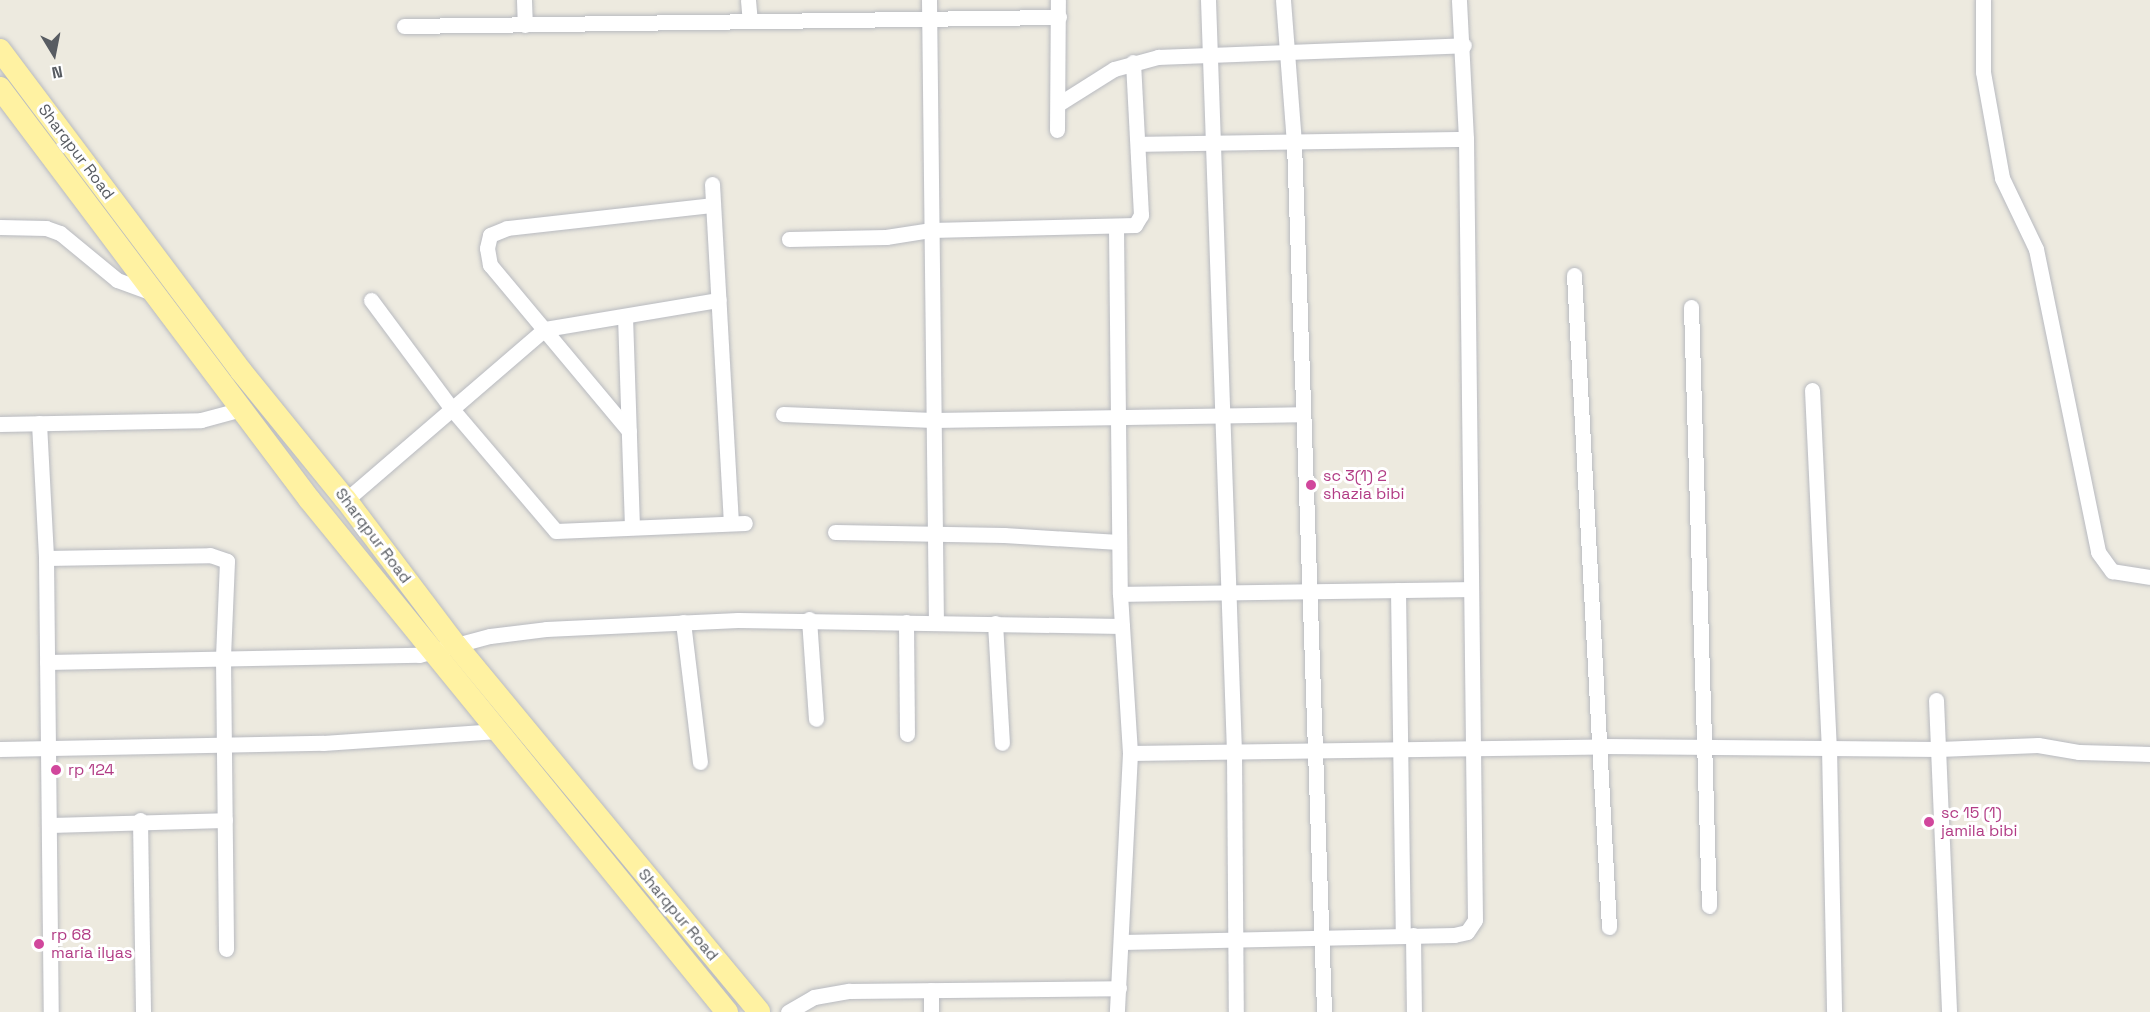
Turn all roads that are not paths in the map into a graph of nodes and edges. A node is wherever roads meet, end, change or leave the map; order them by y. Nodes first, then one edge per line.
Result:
1 (524, 0) edge
2 (748, 0) edge
3 (929, 0) edge
4 (1058, 0) edge
5 (1208, 0) edge
6 (1283, 0) edge
7 (1460, 0) edge
8 (1983, 0) edge
9 (1059, 17) junction
10 (929, 19) junction
11 (750, 21) junction
12 (525, 25) junction
13 (404, 26) dead end
14 (1464, 45) junction
15 (0, 50) edge
16 (1290, 51) junction
17 (1208, 53) junction
18 (1133, 62) junction
19 (0, 88) edge
20 (1060, 103) junction
21 (1057, 130) dead end
22 (1466, 138) junction
23 (1294, 143) junction
24 (1138, 144) junction
25 (1212, 144) junction
26 (712, 184) dead end
27 (713, 205) junction
28 (0, 227) edge
29 (1116, 228) junction
30 (931, 230) junction
31 (789, 239) dead end
32 (1574, 275) dead end
33 (155, 294) junction
34 (370, 300) dead end
35 (719, 300) junction
36 (1691, 307) dead end
37 (625, 316) junction
38 (545, 329) junction
39 (1812, 390) dead end
40 (242, 409) junction
41 (452, 409) junction
42 (783, 414) dead end
43 (1221, 414) junction
44 (1302, 414) junction
45 (1116, 416) junction
46 (933, 420) junction
47 (39, 423) junction
48 (0, 424) edge
49 (628, 431) junction
50 (346, 500) junction
51 (632, 527) junction
52 (835, 532) dead end
53 (935, 535) junction
54 (1119, 542) junction
55 (46, 558) junction
56 (2150, 578) edge
57 (1469, 589) junction
58 (1398, 590) junction
59 (1308, 591) junction
60 (1228, 593) junction
61 (1120, 594) junction
62 (809, 619) junction
63 (682, 622) junction
64 (906, 622) junction
65 (936, 622) junction
66 (995, 623) junction
67 (1122, 626) junction
68 (455, 644) junction
69 (433, 652) junction
70 (223, 658) junction
71 (47, 662) junction
72 (1936, 700) dead end
73 (816, 719) dead end
74 (498, 731) junction
75 (907, 734) dead end
76 (1002, 743) dead end
77 (224, 744) junction
78 (1602, 746) junction
79 (48, 747) junction
80 (1829, 747) junction
81 (0, 748) edge
82 (1702, 749) junction
83 (1939, 749) junction
84 (1401, 750) junction
85 (1473, 750) junction
86 (1317, 751) junction
87 (1234, 752) junction
88 (1130, 753) junction
89 (2148, 756) edge
90 (700, 762) dead end
91 (225, 819) junction
92 (140, 820) junction
93 (49, 825) junction
94 (1709, 906) dead end
95 (1608, 927) dead end
96 (1408, 935) junction
97 (1322, 937) junction
98 (1235, 940) junction
99 (1122, 942) junction
100 (226, 949) dead end
101 (1119, 988) junction
102 (931, 990) junction
103 (51, 1012) edge
104 (143, 1012) edge
105 (727, 1012) edge
106 (759, 1012) edge
107 (788, 1012) edge
108 (931, 1012) edge
109 (1117, 1012) edge
110 (1236, 1012) edge
111 (1324, 1012) edge
112 (1414, 1012) edge
113 (1834, 1012) edge
114 (1949, 1012) edge

1 - 12 street
2 - 11 street
3 - 10 street
4 - 9 street
5 - 17 street
6 - 16 street
7 - 14 street
8 - 56 street
9 - 10 street
9 - 20 street
10 - 11 street
10 - 30 street
11 - 12 street
12 - 13 street
14 - 16 street
14 - 22 street
15 - 50 main road, Sharqpur Road
16 - 17 street
16 - 23 street
17 - 18 street
17 - 25 street
18 - 20 street
18 - 24 street
19 - 33 main road, Sharqpur Road
20 - 21 street
22 - 23 street
22 - 57 street
23 - 25 street
23 - 44 street
24 - 25 street
24 - 29 street
25 - 43 street
26 - 27 street
27 - 35 street
27 - 38 street
28 - 33 street
29 - 30 street
29 - 45 street
30 - 31 street
30 - 46 street
32 - 78 street
33 - 40 main road, Sharqpur Road
34 - 41 street
35 - 37 street
35 - 51 street
36 - 82 street
37 - 38 street
37 - 49 street
38 - 41 street
38 - 49 street
39 - 80 street
40 - 47 street
40 - 69 main road, Sharqpur Road
41 - 50 street
41 - 51 street
42 - 46 street
43 - 44 street
43 - 45 street
43 - 60 street
44 - 59 street
45 - 46 street
45 - 54 street
46 - 53 street
47 - 48 street
47 - 55 street
49 - 51 street
50 - 68 main road, Sharqpur Road
52 - 53 street
53 - 54 street
53 - 65 street
54 - 61 street
55 - 70 street
55 - 71 street
57 - 58 street
57 - 85 street
58 - 59 street
58 - 84 street
59 - 60 street
59 - 86 street
60 - 61 street
60 - 87 street
61 - 67 street
62 - 63 street
62 - 64 street
62 - 73 street
63 - 68 street
63 - 90 street
64 - 65 street
64 - 75 street
65 - 66 street
66 - 67 street
66 - 76 street
67 - 88 street
68 - 69 street
68 - 106 main road, Sharqpur Road
69 - 70 street
69 - 74 main road, Sharqpur Road
70 - 71 street
70 - 77 street
71 - 79 street
72 - 83 street
74 - 77 street
74 - 105 main road, Sharqpur Road
77 - 79 street
77 - 91 street
78 - 82 street
78 - 85 street
78 - 95 street
79 - 81 street
79 - 93 street
80 - 82 street
80 - 83 street
80 - 113 street
82 - 94 street
83 - 89 street
83 - 114 street
84 - 85 street
84 - 86 street
84 - 96 street
85 - 96 street
86 - 87 street
86 - 97 street
87 - 88 street
87 - 98 street
88 - 99 street
91 - 92 street
91 - 100 street
92 - 93 street
92 - 104 street
93 - 103 street
96 - 97 street
96 - 112 street
97 - 98 street
97 - 111 street
98 - 99 street
98 - 110 street
99 - 101 street
101 - 102 street
101 - 109 street
102 - 107 street
102 - 108 street

